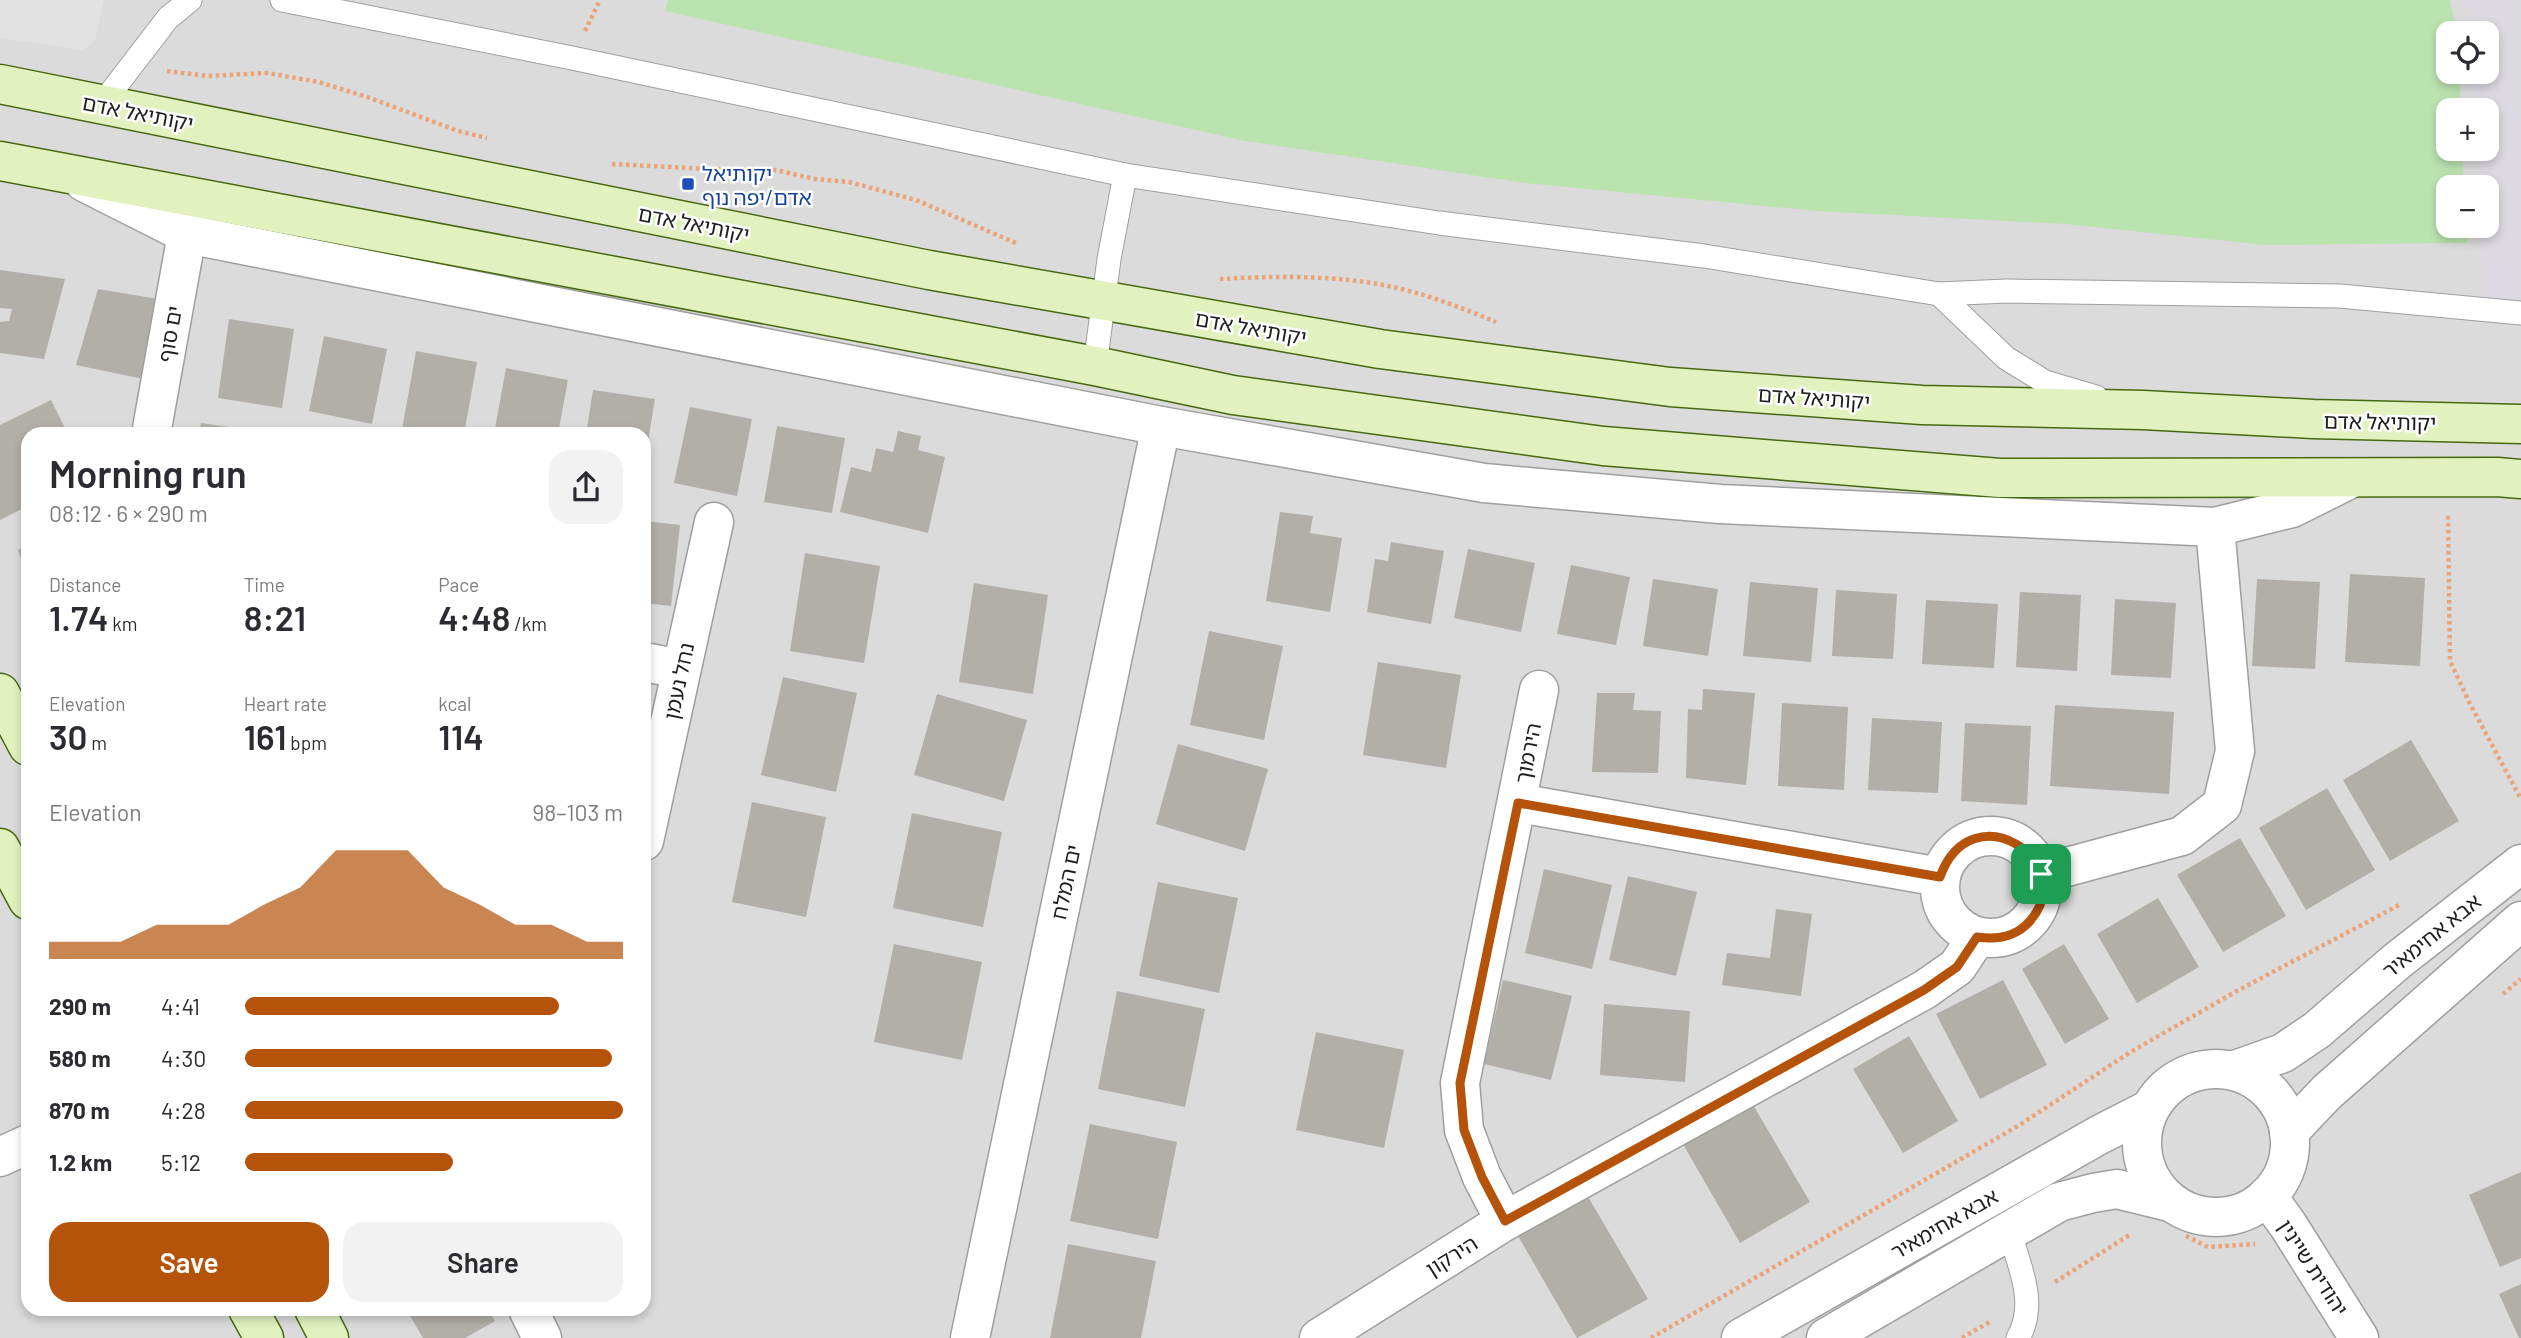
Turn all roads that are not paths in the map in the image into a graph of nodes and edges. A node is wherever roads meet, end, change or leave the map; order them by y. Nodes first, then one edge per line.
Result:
1 (190, 0) edge
2 (282, 0) edge
3 (0, 84) edge
4 (102, 104) junction
5 (0, 161) edge
6 (63, 172) junction
7 (1125, 175) junction
8 (187, 234) junction
9 (1940, 294) junction
10 (1105, 303) junction
11 (2521, 313) edge
12 (1094, 366) junction
13 (2143, 410) junction
14 (2521, 424) edge
15 (1161, 426) junction
16 (152, 427) edge
17 (2350, 479) junction
18 (2521, 479) edge
19 (714, 522) dead end
20 (2215, 527) junction
21 (662, 666) edge
22 (1539, 690) dead end
23 (0, 693) edge
24 (21, 733) edge
25 (651, 773) edge
26 (1518, 803) junction
27 (0, 848) edge
28 (2521, 864) edge
29 (2041, 874) junction
30 (1940, 877) junction
31 (21, 887) edge
32 (2521, 921) edge
33 (1977, 937) junction
34 (2235, 1070) junction
35 (2148, 1110) junction
36 (2289, 1132) junction
37 (21, 1147) edge
38 (0, 1157) edge
39 (2267, 1196) junction
40 (2175, 1217) junction
41 (1505, 1221) junction
42 (2009, 1230) junction
43 (252, 1316) edge
44 (318, 1316) edge
45 (531, 1316) edge
46 (264, 1338) edge
47 (329, 1338) edge
48 (542, 1338) edge
49 (970, 1338) edge
50 (1319, 1338) edge
51 (1741, 1338) edge
52 (1826, 1338) edge
53 (2018, 1338) edge
54 (2359, 1338) edge

1 - 4 lane
2 - 7 lane
3 - 4 main road, יקותיאל אדם
4 - 10 main road, יקותיאל אדם
5 - 6 main road
6 - 8 street
6 - 12 main road
7 - 9 lane
7 - 10 lane
8 - 15 street
8 - 16 street, ים סוף
9 - 11 lane
9 - 13 lane
10 - 12 lane
10 - 13 main road, יקותיאל אדם
12 - 17 main road
13 - 14 main road, יקותיאל אדם
15 - 20 street
15 - 49 street, ים המלח
17 - 18 main road
17 - 20 street
19 - 21 street, נחל נעמן
20 - 29 street
21 - 25 street, נחל נעמן
22 - 26 street, הירמוך
23 - 24 main road
26 - 30 street
26 - 41 street, הירמוך
27 - 31 main road
28 - 34 street, אבא אחימאיר
29 - 30 street
29 - 33 street
30 - 33 street
32 - 36 street
33 - 41 street, הירקון
34 - 35 street
34 - 36 street
35 - 40 street
35 - 51 street, אבא אחימאיר
36 - 39 street
37 - 38 street
39 - 40 street
39 - 54 street, יהודית שיינין
40 - 42 street, אבא אחימאיר
41 - 50 street, הירקון
42 - 52 street, אבא אחימאיר
42 - 53 lane, אבא אחימאיר
43 - 46 main road
44 - 47 main road
45 - 48 street

